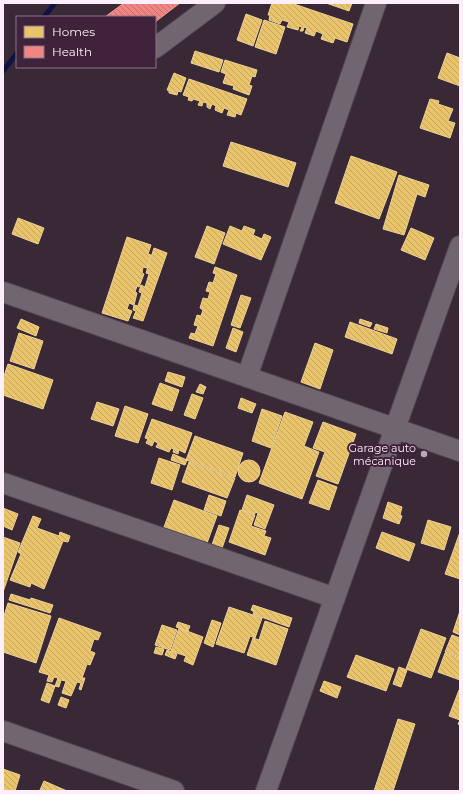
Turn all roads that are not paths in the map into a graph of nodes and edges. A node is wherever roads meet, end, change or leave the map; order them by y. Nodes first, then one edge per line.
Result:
1 (215, 3) edge
2 (376, 3) edge
3 (156, 47) edge
4 (460, 246) edge
5 (3, 292) edge
6 (247, 377) junction
7 (395, 428) junction
8 (460, 451) edge
9 (3, 483) edge
10 (335, 598) junction
11 (3, 731) edge
12 (174, 791) edge
13 (266, 791) edge

1 - 3 street
2 - 6 street
4 - 7 street
5 - 6 street
6 - 7 street
7 - 8 street
7 - 10 street
9 - 10 street
10 - 13 street
11 - 12 street

